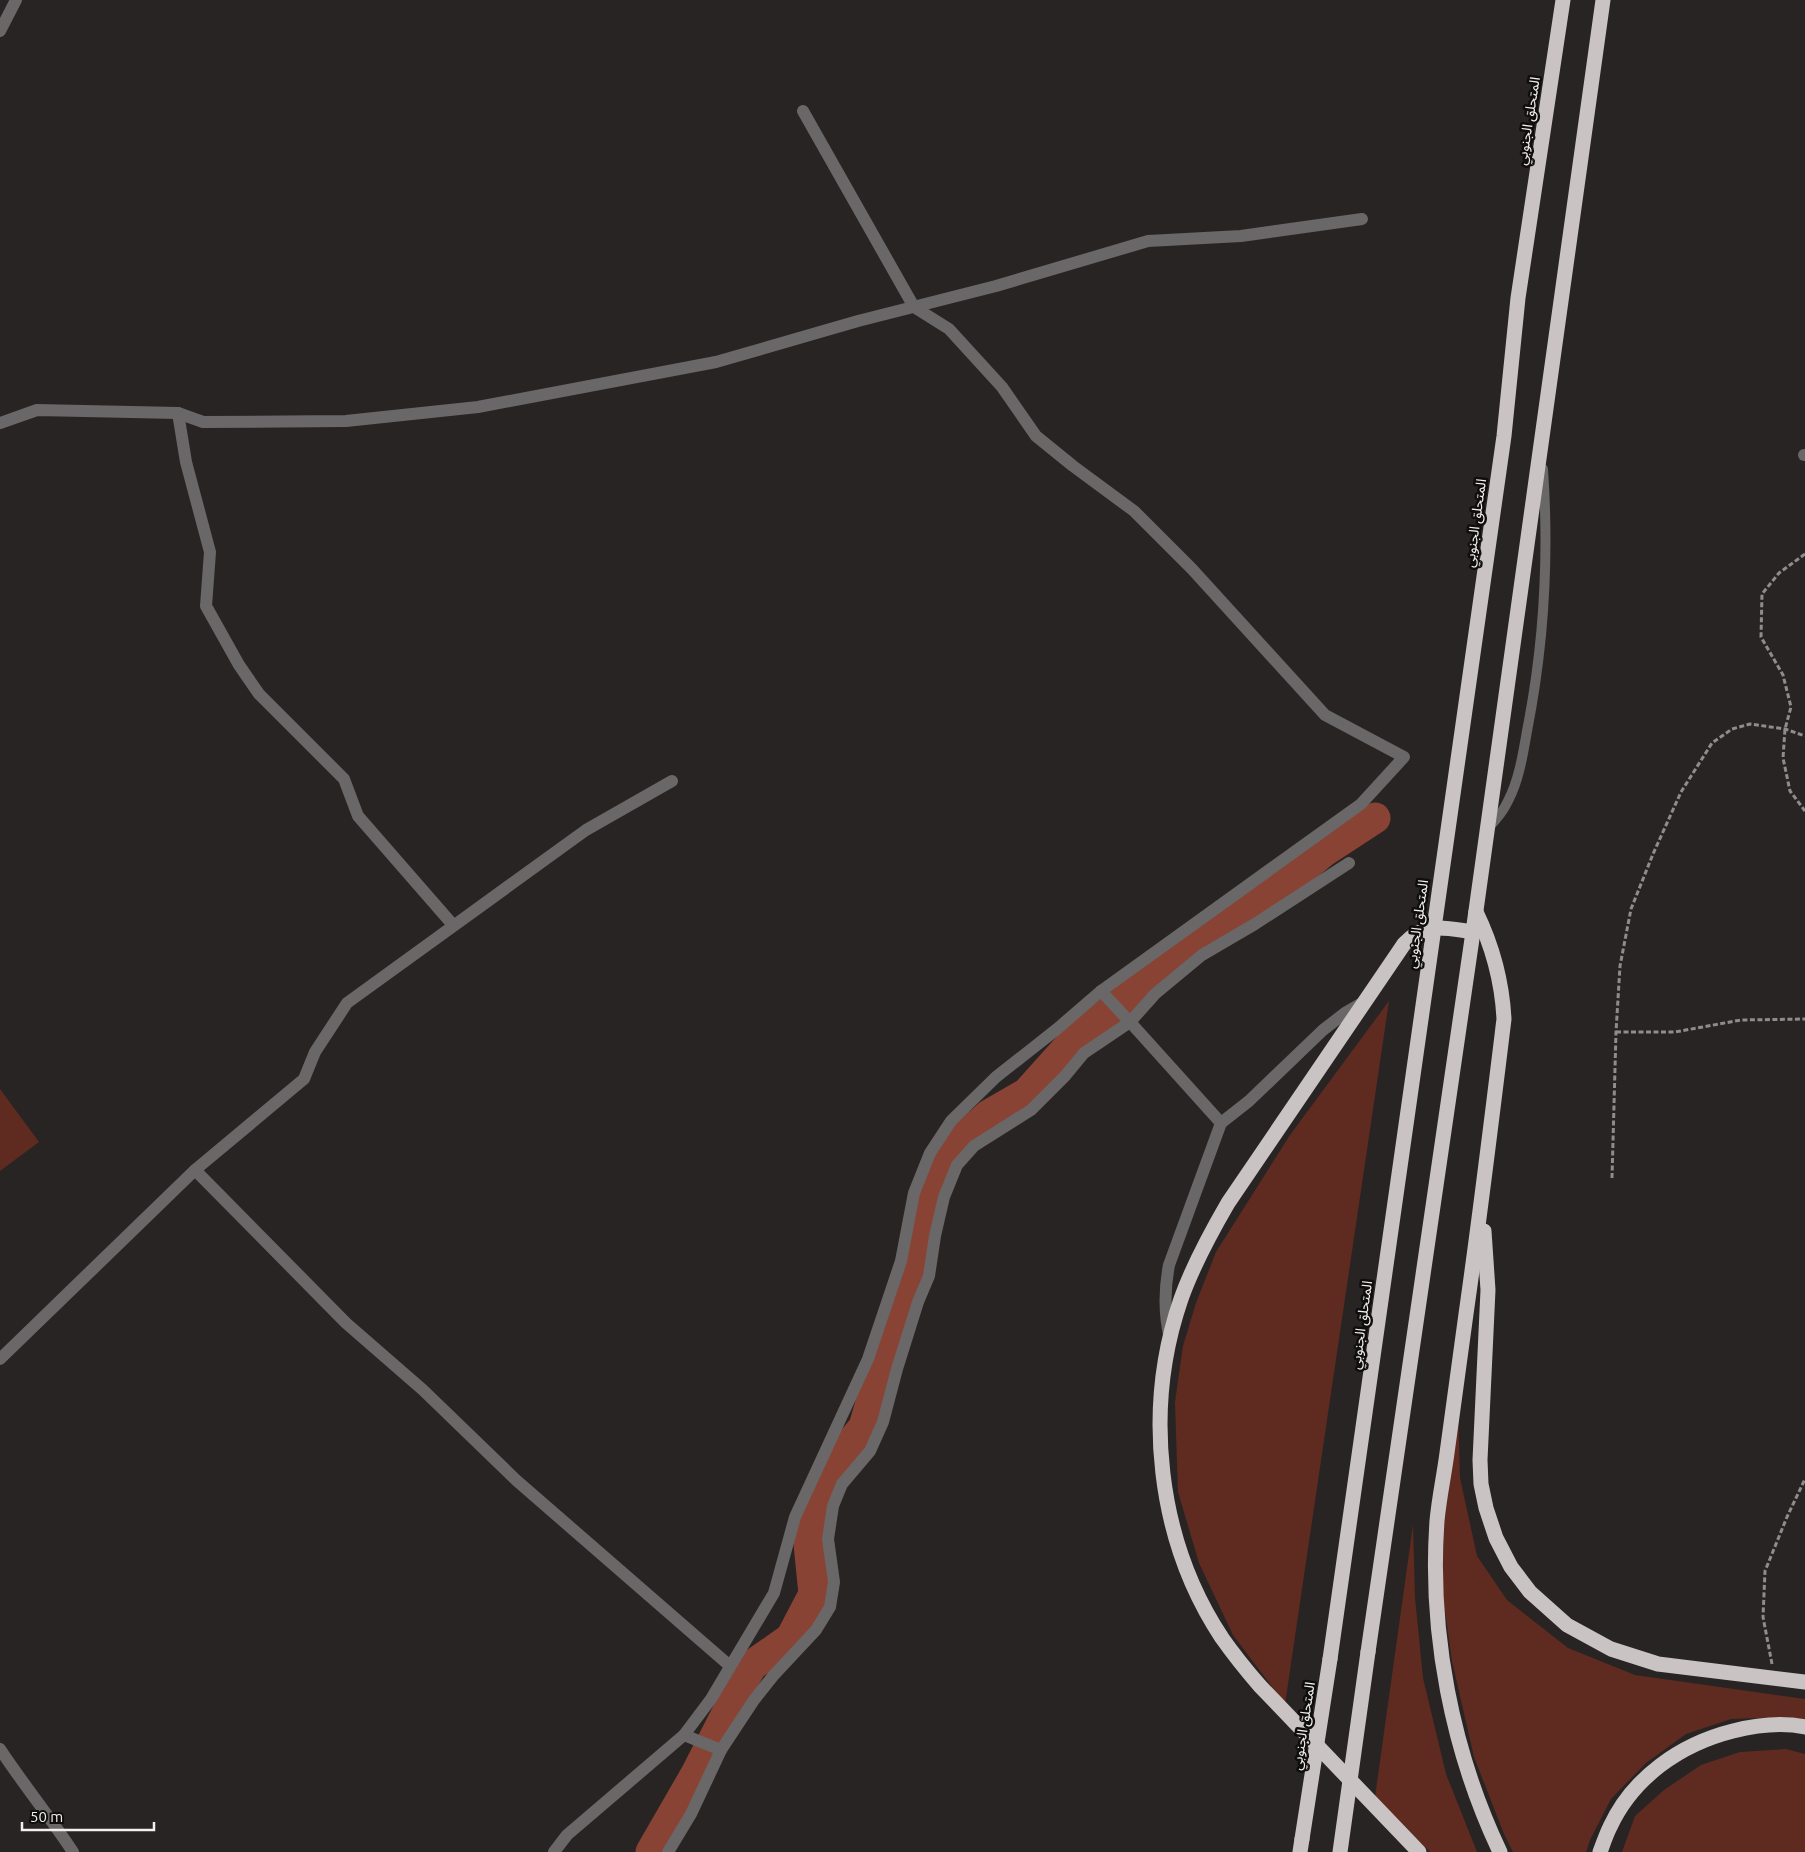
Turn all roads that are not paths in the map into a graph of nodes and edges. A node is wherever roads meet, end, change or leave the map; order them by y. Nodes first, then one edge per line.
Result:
1 (16, 0) edge
2 (1563, 0) edge
3 (1602, 0) edge
4 (0, 31) edge
5 (803, 111) dead end
6 (1362, 219) dead end
7 (914, 307) junction
8 (178, 413) junction
9 (0, 423) edge
10 (1541, 444) junction
11 (672, 781) dead end
12 (1487, 829) junction
13 (1349, 863) dead end
14 (1476, 912) junction
15 (453, 925) junction
16 (1433, 927) junction
17 (1473, 932) junction
18 (1101, 992) junction
19 (1368, 999) junction
20 (1130, 1022) junction
21 (1221, 1123) junction
22 (195, 1170) junction
23 (1481, 1208) junction
24 (1170, 1339) junction
25 (0, 1359) edge
26 (730, 1666) junction
27 (1805, 1682) edge
28 (1805, 1727) edge
29 (684, 1735) junction
30 (0, 1749) edge
31 (721, 1750) junction
32 (1301, 1845) edge
33 (74, 1852) edge
34 (554, 1852) edge
35 (668, 1852) edge
36 (1340, 1852) edge
37 (1419, 1852) edge
38 (1500, 1852) edge
39 (1600, 1852) edge

1 - 4 street
2 - 16 highway, المتحلق الجنوبي
3 - 10 highway
5 - 7 street
6 - 7 street
7 - 8 street
7 - 18 street
8 - 9 street
8 - 15 street
10 - 12 highway
10 - 12 lane
11 - 15 street
12 - 14 highway
13 - 20 street
14 - 17 highway
14 - 23 highway
15 - 22 street
16 - 17 highway
16 - 19 highway
16 - 32 highway, المتحلق الجنوبي, bridge
17 - 36 highway, bridge
18 - 20 street
18 - 26 street
19 - 21 street
19 - 24 highway
20 - 21 street
20 - 31 street
21 - 24 street
22 - 25 street
22 - 26 street
23 - 27 highway
23 - 38 highway
24 - 37 highway
26 - 29 street
28 - 39 highway
29 - 31 street
29 - 34 street
30 - 33 street
31 - 35 street

